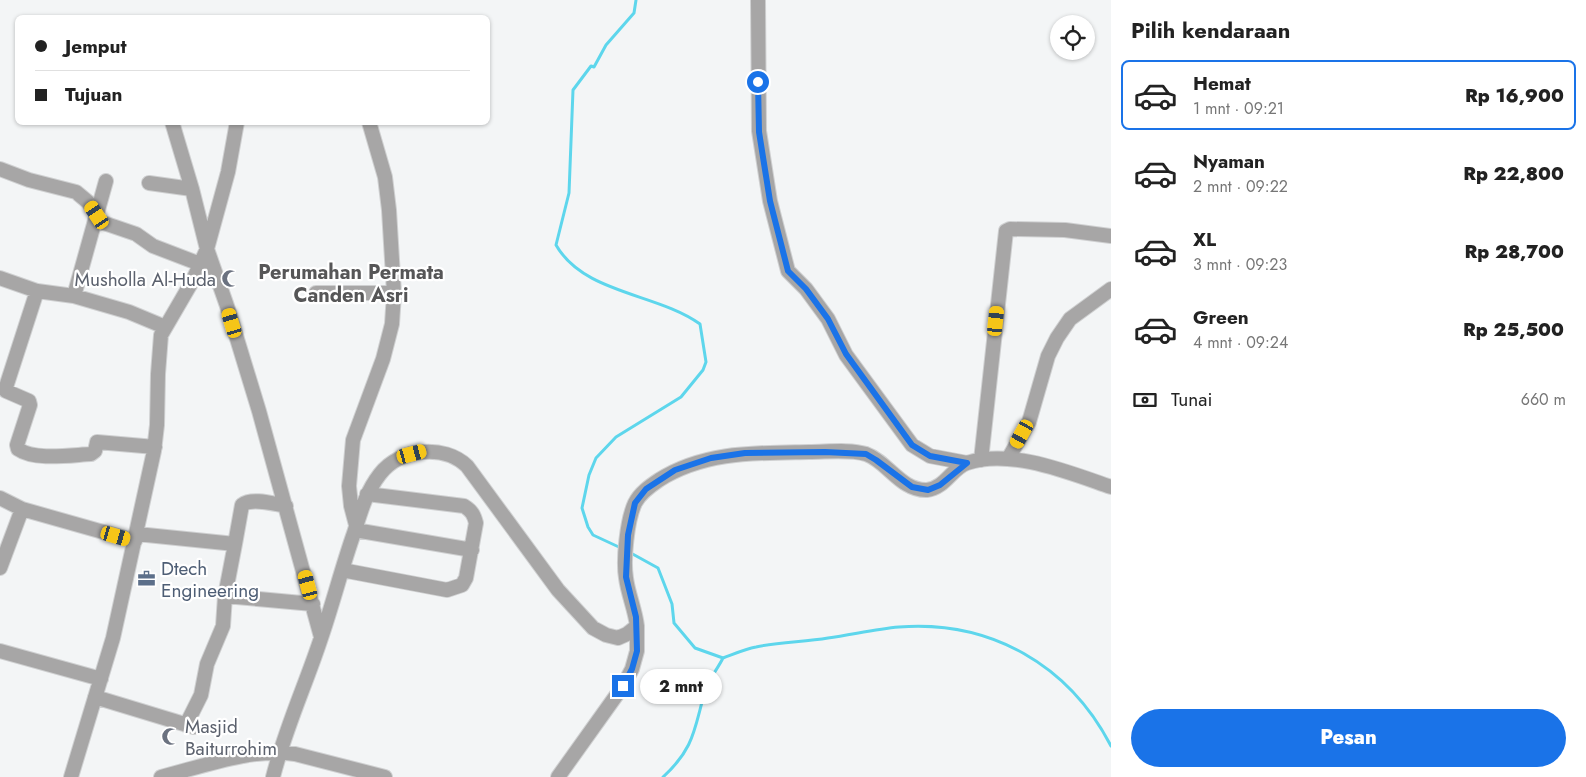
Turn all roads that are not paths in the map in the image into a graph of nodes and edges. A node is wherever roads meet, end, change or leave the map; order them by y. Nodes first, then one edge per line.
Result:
1 (758, 0) edge
2 (173, 125) edge
3 (236, 125) edge
4 (370, 125) edge
5 (0, 169) edge
6 (106, 180) dead end
7 (149, 182) dead end
8 (192, 189) junction
9 (96, 218) junction
10 (1111, 236) edge
11 (207, 249) junction
12 (200, 264) junction
13 (0, 278) edge
14 (1111, 289) edge
15 (37, 290) junction
16 (316, 293) dead end
17 (394, 293) junction
18 (74, 296) junction
19 (165, 327) junction
20 (155, 446) junction
21 (1008, 459) junction
22 (981, 460) junction
23 (967, 463) junction
24 (1111, 487) edge
25 (367, 494) junction
26 (0, 498) edge
27 (286, 506) junction
28 (22, 509) junction
29 (356, 528) junction
30 (136, 537) junction
31 (235, 544) junction
32 (472, 550) junction
33 (0, 568) edge
34 (342, 570) junction
35 (225, 596) junction
36 (313, 604) junction
37 (637, 626) junction
38 (322, 638) junction
39 (0, 651) edge
40 (101, 679) junction
41 (95, 697) junction
42 (279, 752) junction
43 (168, 776) edge
44 (71, 777) edge
45 (273, 777) edge
46 (385, 777) edge
47 (558, 777) edge

1 - 23 street
2 - 8 street
3 - 11 street
4 - 17 street
5 - 9 street
6 - 9 street
7 - 8 street
8 - 11 street
9 - 12 street
9 - 18 street
10 - 22 street
11 - 12 street
11 - 27 street
12 - 19 street
13 - 15 street
14 - 21 street
15 - 18 street
15 - 20 street
16 - 17 street
17 - 29 street
18 - 19 street
19 - 20 street
20 - 30 street
21 - 22 street
21 - 24 street
22 - 23 street
23 - 37 street
25 - 29 street
25 - 32 street
25 - 37 street
26 - 28 street
27 - 31 street
27 - 36 street
28 - 30 street
28 - 33 street
29 - 32 street
29 - 34 street
30 - 31 street
30 - 40 street
31 - 35 street
32 - 34 street
34 - 38 street
35 - 36 street
35 - 41 street
36 - 38 street
37 - 47 street
38 - 42 street
39 - 40 street
40 - 41 street
41 - 44 street
42 - 43 street
42 - 45 street
42 - 46 street

